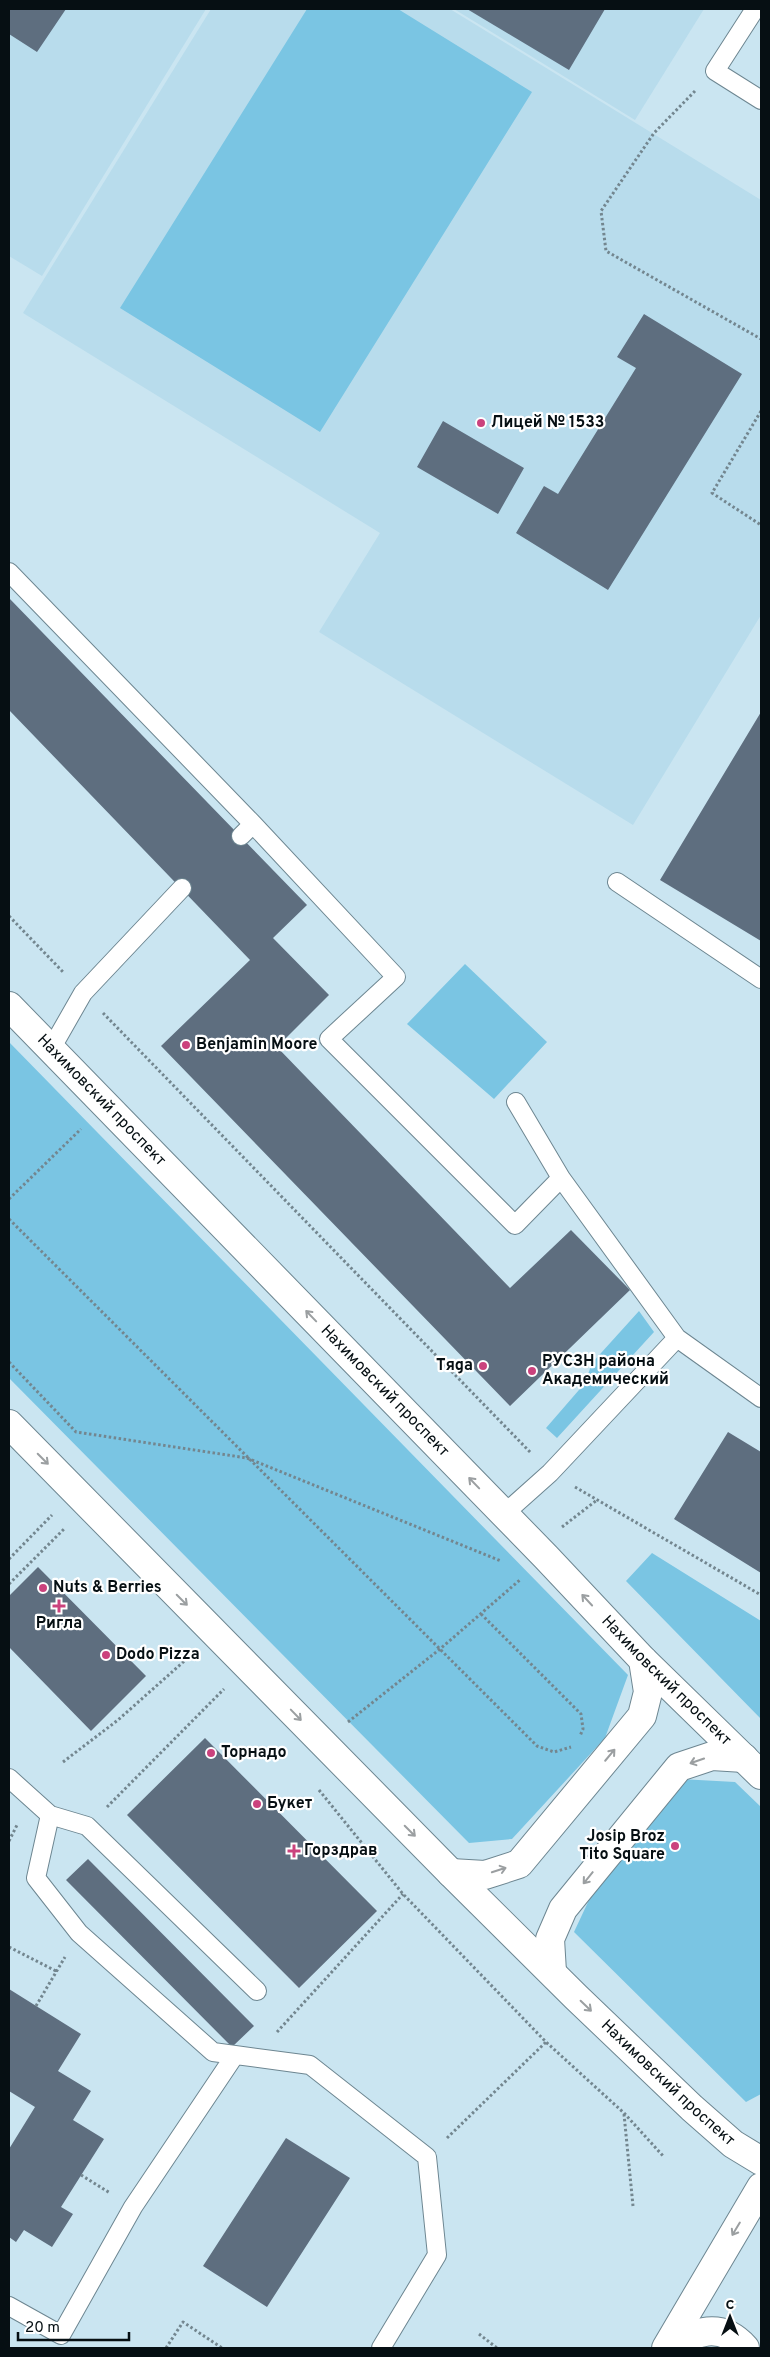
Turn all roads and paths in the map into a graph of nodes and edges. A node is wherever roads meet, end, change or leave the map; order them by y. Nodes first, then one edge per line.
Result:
1 (755, 9) edge
2 (716, 71) junction
3 (761, 100) edge
4 (761, 339) edge
5 (761, 411) edge
6 (761, 525) edge
7 (9, 572) edge
8 (617, 882) dead end
9 (182, 888) dead end
10 (9, 916) edge
11 (761, 979) edge
12 (83, 994) junction
13 (9, 1006) edge
14 (50, 1049) junction
15 (516, 1102) dead end
16 (86, 1124) dead end
17 (561, 1178) junction
18 (9, 1199) edge
19 (9, 1219) edge
20 (677, 1338) junction
21 (9, 1362) edge
22 (761, 1398) edge
23 (9, 1424) edge
24 (247, 1458) junction
25 (550, 1473) junction
26 (597, 1500) dead end
27 (56, 1511) dead end
28 (504, 1514) junction
29 (69, 1524) dead end
30 (9, 1559) edge
31 (504, 1562) dead end
32 (522, 1578) dead end
33 (9, 1584) edge
34 (761, 1595) edge
35 (481, 1614) junction
36 (440, 1649) junction
37 (196, 1650) dead end
38 (643, 1660) junction
39 (229, 1684) dead end
40 (342, 1727) dead end
41 (579, 1738) dead end
42 (575, 1746) dead end
43 (63, 1762) dead end
44 (753, 1767) edge
45 (9, 1778) edge
46 (318, 1789) dead end
47 (50, 1815) junction
48 (87, 1826) junction
49 (451, 1873) junction
50 (404, 1894) junction
51 (79, 1933) junction
52 (9, 1947) edge
53 (56, 1970) junction
54 (552, 1972) junction
55 (257, 1991) dead end
56 (36, 2006) dead end
57 (546, 2042) junction
58 (235, 2055) junction
59 (252, 2058) junction
60 (624, 2113) junction
61 (427, 2157) junction
62 (664, 2157) dead end
63 (761, 2161) edge
64 (761, 2187) edge
65 (633, 2206) dead end
66 (9, 2306) edge
67 (479, 2334) dead end
68 (166, 2348) edge
69 (222, 2348) edge
70 (381, 2348) edge
71 (497, 2348) edge
72 (667, 2348) edge
73 (745, 2348) edge

1 - 2 lane
2 - 3 lane
2 - 4 path
5 - 6 path
7 - 17 lane
8 - 11 lane
9 - 12 lane
10 - 12 path
12 - 14 lane
12 - 25 path
13 - 14 main road, Нахимовский проспект
28 -> 14 main road, Нахимовский проспект
15 - 17 lane
16 - 18 path
17 - 20 lane
19 - 24 path
20 - 22 lane
20 - 25 lane
21 - 24 path
23 -> 49 main road, Нахимовский проспект
24 - 31 path
24 - 36 path
25 - 28 lane
26 - 34 path
27 - 30 path
38 -> 28 main road, Нахимовский проспект
29 - 33 path
32 - 35 path
35 - 36 path
35 - 41 path
36 - 40 path
36 - 42 path
37 - 43 path
38 - 44 main road, Нахимовский проспект
49 -> 38 main road
39 - 48 path
44 -> 54 main road
45 - 47 lane
46 - 50 path
47 - 48 lane
47 - 51 lane
48 - 55 lane
49 - 54 main road, Нахимовский проспект
50 - 57 path
50 - 59 path
51 - 53 path
51 - 58 lane
52 - 53 path
53 - 56 path
54 -> 63 main road, Нахимовский проспект
57 - 60 path
57 - 61 path
58 - 59 lane
58 - 66 lane
59 - 61 lane
60 - 62 path
60 - 65 path
61 - 70 lane
64 -> 72 main road
67 - 71 path
68 - 69 path
72 - 73 main road

